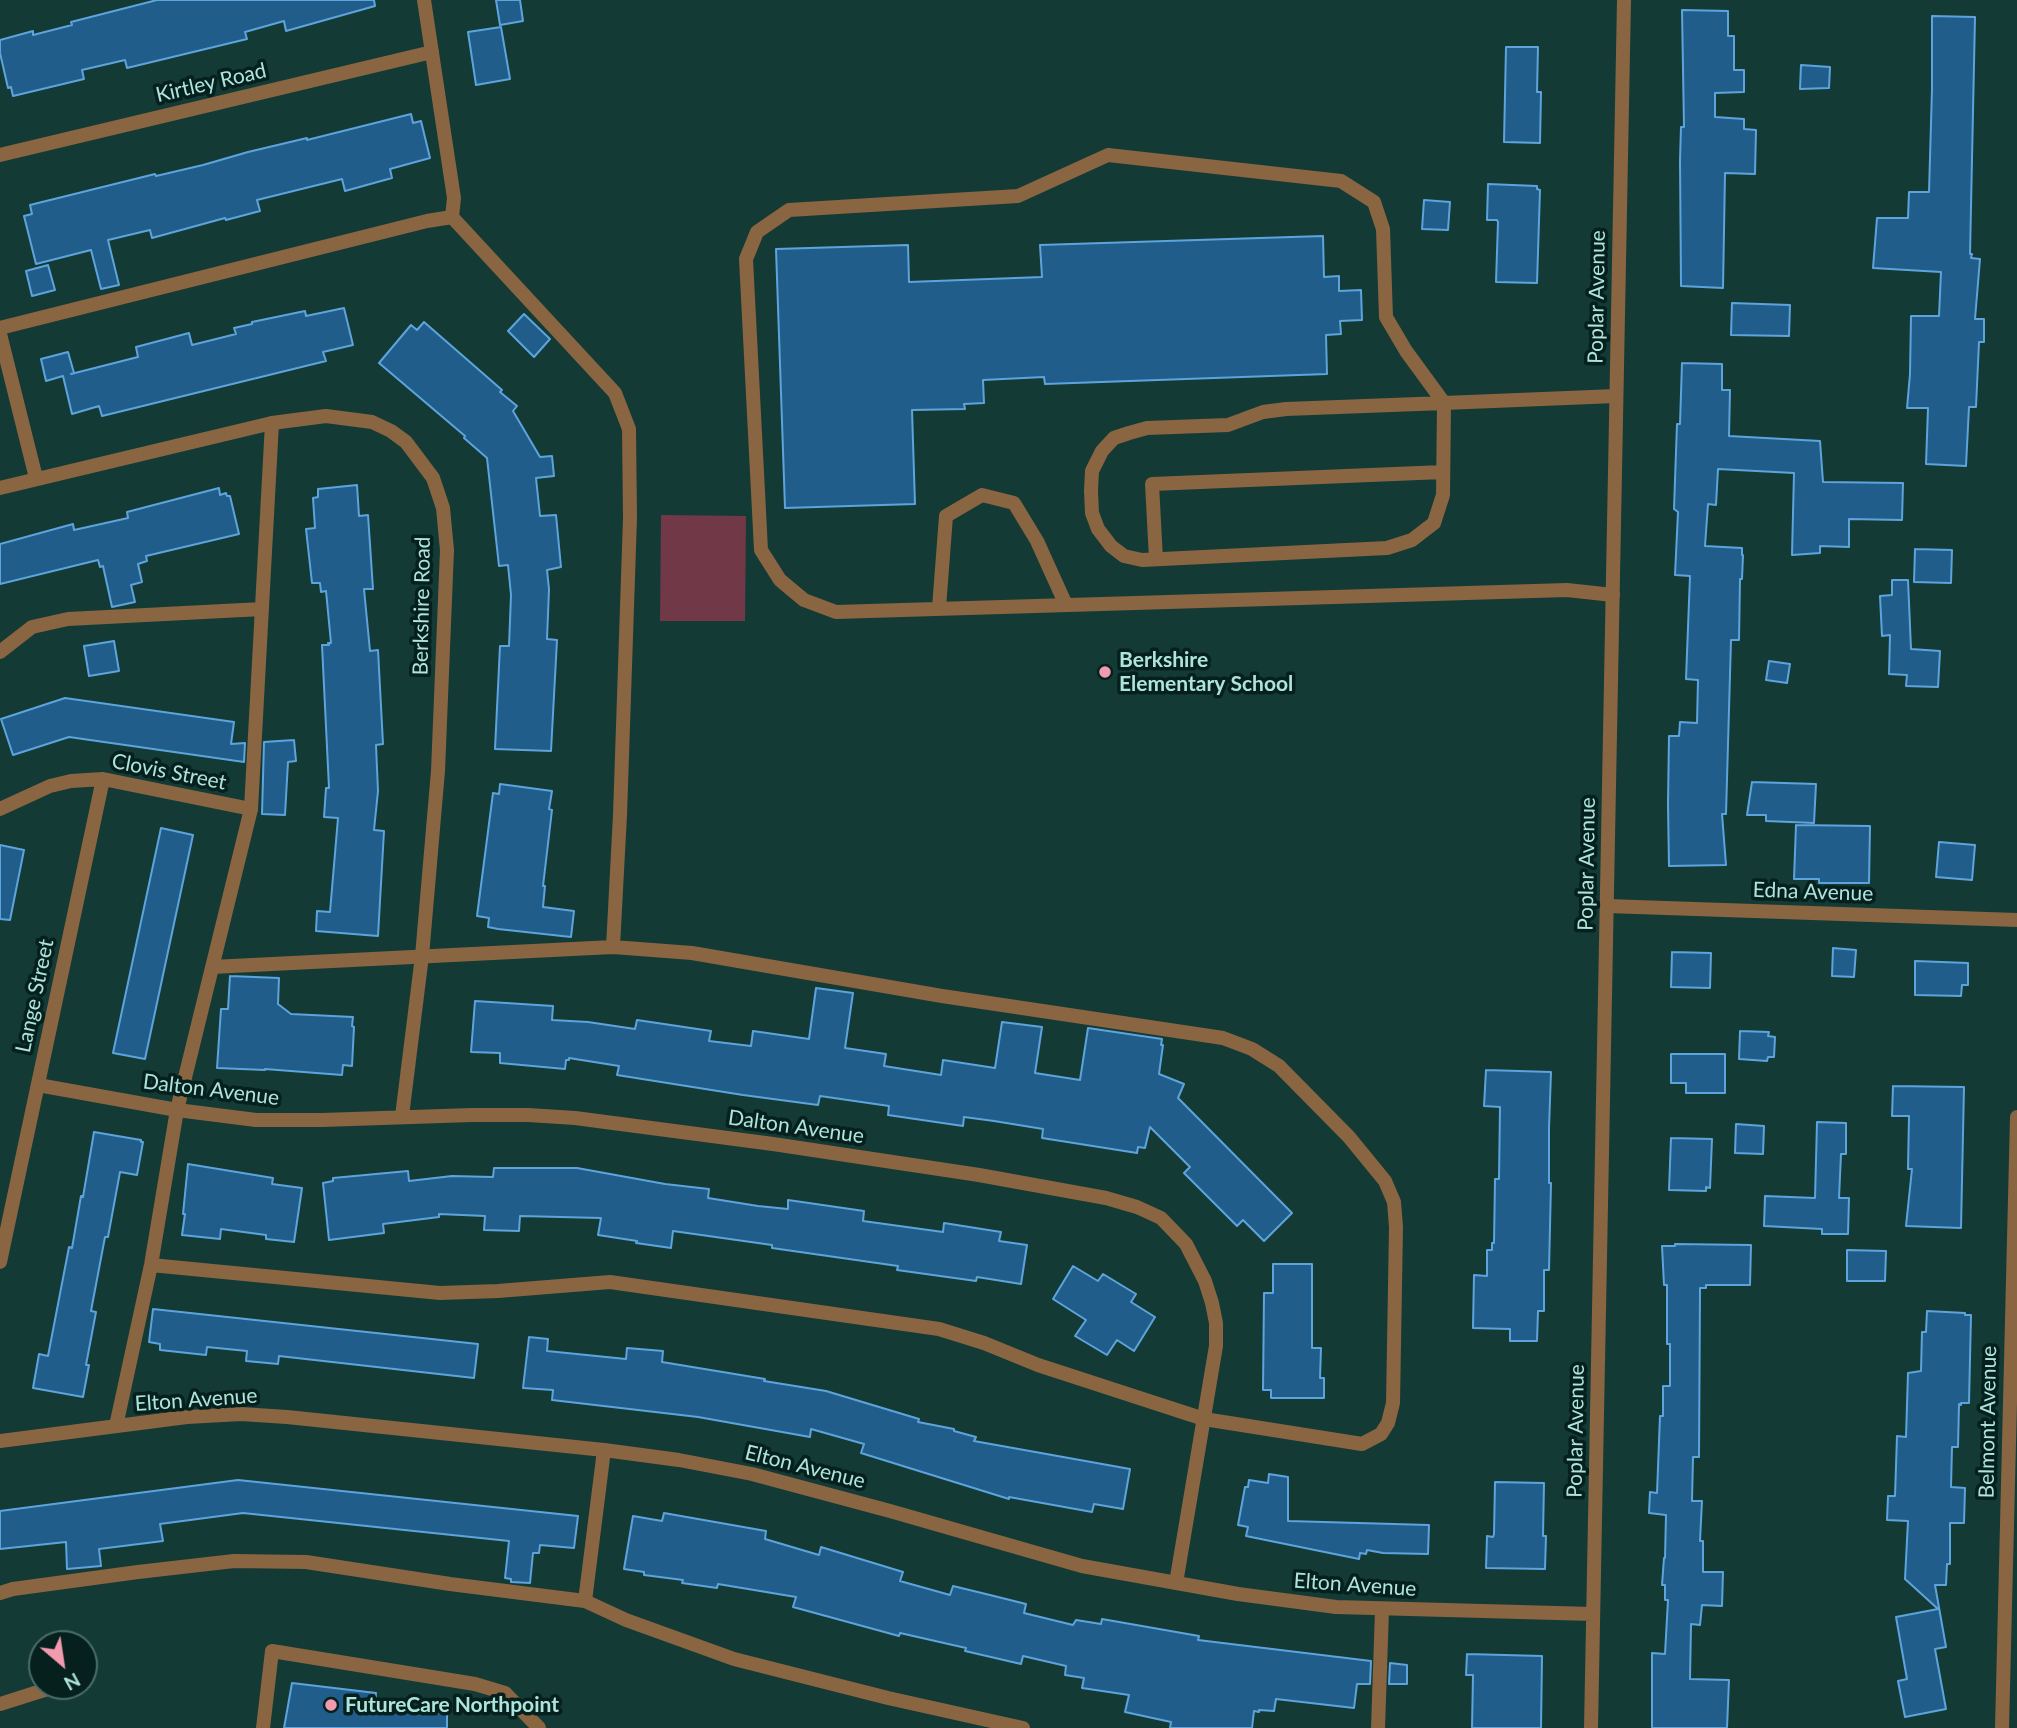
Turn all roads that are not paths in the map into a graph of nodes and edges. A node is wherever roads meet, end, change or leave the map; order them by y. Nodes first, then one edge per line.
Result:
1 (424, 0) edge
2 (1624, 0) edge
3 (432, 52) junction
4 (0, 155) edge
5 (453, 217) junction
6 (0, 328) edge
7 (0, 334) edge
8 (1616, 396) junction
9 (1444, 403) junction
10 (272, 423) junction
11 (1443, 472) junction
12 (36, 478) junction
13 (0, 488) edge
14 (1156, 559) junction
15 (1613, 595) junction
16 (1066, 605) junction
17 (939, 608) junction
18 (262, 609) junction
19 (0, 652) edge
20 (103, 779) junction
21 (0, 808) edge
22 (251, 809) junction
23 (1607, 906) junction
24 (2017, 920) edge
25 (613, 947) junction
26 (422, 956) junction
27 (212, 967) junction
28 (38, 1086) junction
29 (177, 1110) junction
30 (402, 1116) junction
31 (2017, 1117) edge
32 (0, 1262) edge
33 (151, 1265) junction
34 (1204, 1419) junction
35 (117, 1426) junction
36 (0, 1441) edge
37 (604, 1450) junction
38 (1176, 1583) junction
39 (0, 1593) edge
40 (585, 1601) junction
41 (1382, 1610) junction
42 (1593, 1614) junction
43 (28, 1695) edge
44 (0, 1704) edge
45 (263, 1728) edge
46 (539, 1728) edge
47 (1023, 1728) edge
48 (1378, 1728) edge
49 (1591, 1728) edge
50 (2002, 1728) edge

1 - 3 street
2 - 8 street, Poplar Avenue
3 - 4 street, Kirtley Road
3 - 5 street
5 - 6 street
5 - 25 street
7 - 12 street
8 - 9 street
8 - 15 street, Poplar Avenue
9 - 11 street
9 - 14 street
9 - 17 street
10 - 12 street, Berkshire Road
10 - 18 street
10 - 26 street, Berkshire Road
11 - 14 street
11 - 14 street
12 - 13 street, Berkshire Road
15 - 16 street
15 - 23 street, Poplar Avenue
16 - 17 street
16 - 17 street
18 - 19 street
18 - 22 street
20 - 21 street, Clovis Street
20 - 22 street, Clovis Street
20 - 28 street, Lange Street
22 - 27 street
23 - 24 street, Edna Avenue
23 - 42 street, Poplar Avenue
25 - 26 street
25 - 34 street
26 - 27 street
26 - 30 street, Berkshire Road
27 - 29 street
28 - 29 street, Dalton Avenue
28 - 32 street, Lange Street
29 - 30 street, Dalton Avenue
29 - 33 street
30 - 34 street, Dalton Avenue
31 - 50 street, Belmont Avenue
33 - 34 street
33 - 35 street
34 - 38 street, Dalton Avenue
35 - 36 street, Elton Avenue
35 - 37 street, Elton Avenue
37 - 38 street, Elton Avenue
37 - 40 street
38 - 41 street, Elton Avenue
39 - 40 street
40 - 47 street
41 - 42 street, Elton Avenue
41 - 48 street
42 - 49 street, Poplar Avenue
43 - 44 street
45 - 46 street

